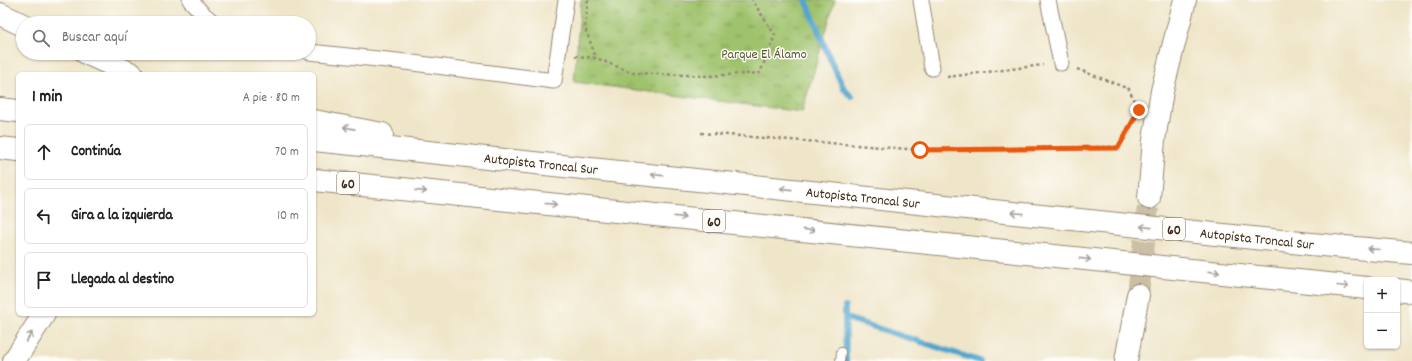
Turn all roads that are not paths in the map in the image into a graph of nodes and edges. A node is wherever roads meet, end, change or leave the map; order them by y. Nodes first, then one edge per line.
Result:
1 (190, 0) edge
2 (566, 0) edge
3 (921, 0) edge
4 (1048, 0) edge
5 (1185, 0) edge
6 (0, 14) edge
7 (206, 16) edge
8 (16, 22) edge
9 (316, 53) edge
10 (101, 60) edge
11 (1061, 63) road end
12 (932, 68) road end
13 (128, 72) edge
14 (0, 109) edge
15 (16, 111) edge
16 (316, 121) edge
17 (316, 140) edge
18 (0, 148) edge
19 (16, 150) edge
20 (525, 161) junction
21 (316, 180) edge
22 (383, 187) junction
23 (316, 190) edge
24 (1149, 198) tunnel mouth
25 (1412, 253) edge
26 (1364, 288) edge
27 (1400, 290) edge
28 (1412, 292) edge
29 (1138, 295) tunnel mouth
30 (43, 316) edge
31 (841, 352) dead end
32 (14, 361) edge
33 (840, 361) edge
34 (1126, 361) edge

1 - 7 street
2 - 9 street
3 - 12 street
4 - 11 street
5 - 24 main road
6 - 8 main road
10 - 13 main road
14 - 15 main road
20 -> 16 main road
17 - 20 main road, Autopista Troncal Sur / 60
18 - 19 main road
25 -> 20 main road, Autopista Troncal Sur / 60
21 - 22 main road, 60
22 - 23 main road
22 -> 26 main road, 60
27 - 28 main road
29 - 34 main road
32 -> 30 main road
31 - 33 lane

